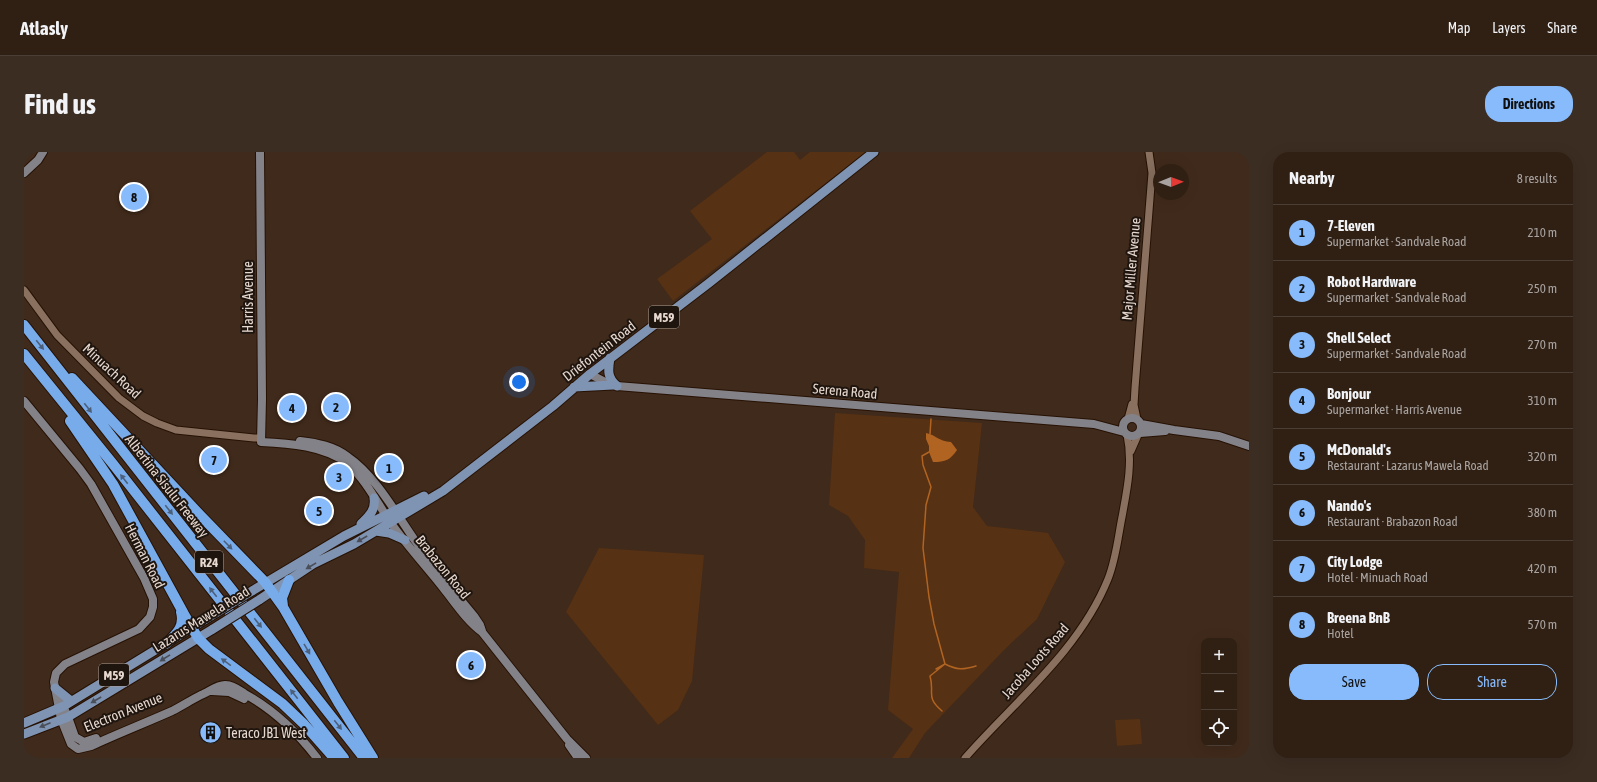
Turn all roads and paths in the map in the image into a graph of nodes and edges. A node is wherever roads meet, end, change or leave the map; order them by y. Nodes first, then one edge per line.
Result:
1 (43, 152) edge
2 (260, 152) edge
3 (874, 152) edge
4 (1149, 152) edge
5 (24, 173) edge
6 (24, 290) edge
7 (24, 325) edge
8 (24, 354) edge
9 (610, 358) junction
10 (56, 366) junction
11 (590, 374) junction
12 (615, 386) junction
13 (574, 387) junction
14 (1135, 388) junction
15 (55, 393) junction
16 (24, 401) edge
17 (1126, 420) junction
18 (1139, 421) junction
19 (1100, 425) junction
20 (1174, 430) junction
21 (1125, 434) junction
22 (1139, 434) junction
23 (259, 439) junction
24 (1249, 446) edge
25 (1130, 453) junction
26 (374, 498) junction
27 (392, 516) junction
28 (357, 528) junction
29 (376, 531) junction
30 (405, 540) junction
31 (289, 580) junction
32 (265, 582) junction
33 (272, 591) junction
34 (177, 599) junction
35 (283, 607) junction
36 (193, 627) junction
37 (482, 632) junction
38 (198, 638) junction
39 (166, 644) junction
40 (56, 692) junction
41 (64, 705) junction
42 (180, 706) junction
43 (64, 718) junction
44 (24, 723) edge
45 (24, 734) edge
46 (567, 739) junction
47 (317, 758) edge
48 (334, 758) edge
49 (344, 758) edge
50 (364, 758) edge
51 (373, 758) edge
52 (578, 758) edge
53 (586, 758) edge
54 (965, 758) edge

1 - 5 main road
2 - 23 main road, Harris Avenue
3 - 9 main road, Driefontein Road / M59
4 - 14 street, Major Miller Avenue
6 - 23 street, Minuach Road
7 -> 10 highway, Albertina Sisulu Freeway / R24
8 - 15 highway, Albertina Sisulu Freeway / R24
9 - 11 main road, Driefontein Road / M59
9 - 12 main road
10 -> 32 highway
10 -> 50 highway, Albertina Sisulu Freeway / R24
11 - 12 main road, Serena Road
11 - 13 main road, Driefontein Road / M59
12 - 13 main road
12 - 19 main road, Serena Road
13 - 27 main road, Driefontein Road / M59
14 - 17 street, Major Miller Avenue
14 - 18 street, Major Miller Avenue
15 - 34 highway
49 -> 15 highway, Albertina Sisulu Freeway / R24
16 - 40 main road, Herman Road
17 - 18 main road
17 - 19 main road, Serena Road
17 - 21 main road
18 - 20 main road
18 - 22 main road
19 - 21 main road, Serena Road
20 - 22 main road
20 - 24 main road
21 - 22 main road
21 - 25 street, Jacoba Loots Road
22 - 25 street, Jacoba Loots Road
23 - 26 main road
23 - 27 main road
25 - 54 street, Jacoba Loots Road
26 - 27 main road
26 - 28 main road
27 - 28 main road, Lazarus Mawela Road / M59
27 - 29 main road, Lazarus Mawela Road / M59
27 - 30 main road, Brabazon Road
27 - 37 main road, Brabazon Road
28 - 32 main road, Lazarus Mawela Road / M59
29 - 30 main road
29 -> 31 main road, Lazarus Mawela Road / M59
30 - 37 main road, Brabazon Road
31 - 33 main road, Lazarus Mawela Road / M59
31 - 35 highway
32 - 33 highway
32 - 36 main road, Lazarus Mawela Road / M59, bridge
33 - 35 highway
33 - 38 main road, Lazarus Mawela Road / M59, bridge
34 - 36 highway
34 - 39 highway
35 -> 51 highway
36 - 38 highway
36 - 39 main road, Lazarus Mawela Road / M59
37 - 46 main road, Brabazon Road
38 -> 43 main road, Lazarus Mawela Road / M59
48 -> 38 highway
39 - 41 main road, Lazarus Mawela Road / M59
40 - 41 main road
40 - 41 main road, Herman Road
41 - 43 main road, Herman Road
41 - 44 main road, Lazarus Mawela Road / M59
42 - 43 main road, Electron Avenue
42 - 43 main road, Electron Avenue
42 - 47 main road, Electron Avenue
43 -> 45 main road, Lazarus Mawela Road / M59
46 - 52 main road, Brabazon Road
46 - 53 main road, Brabazon Road

